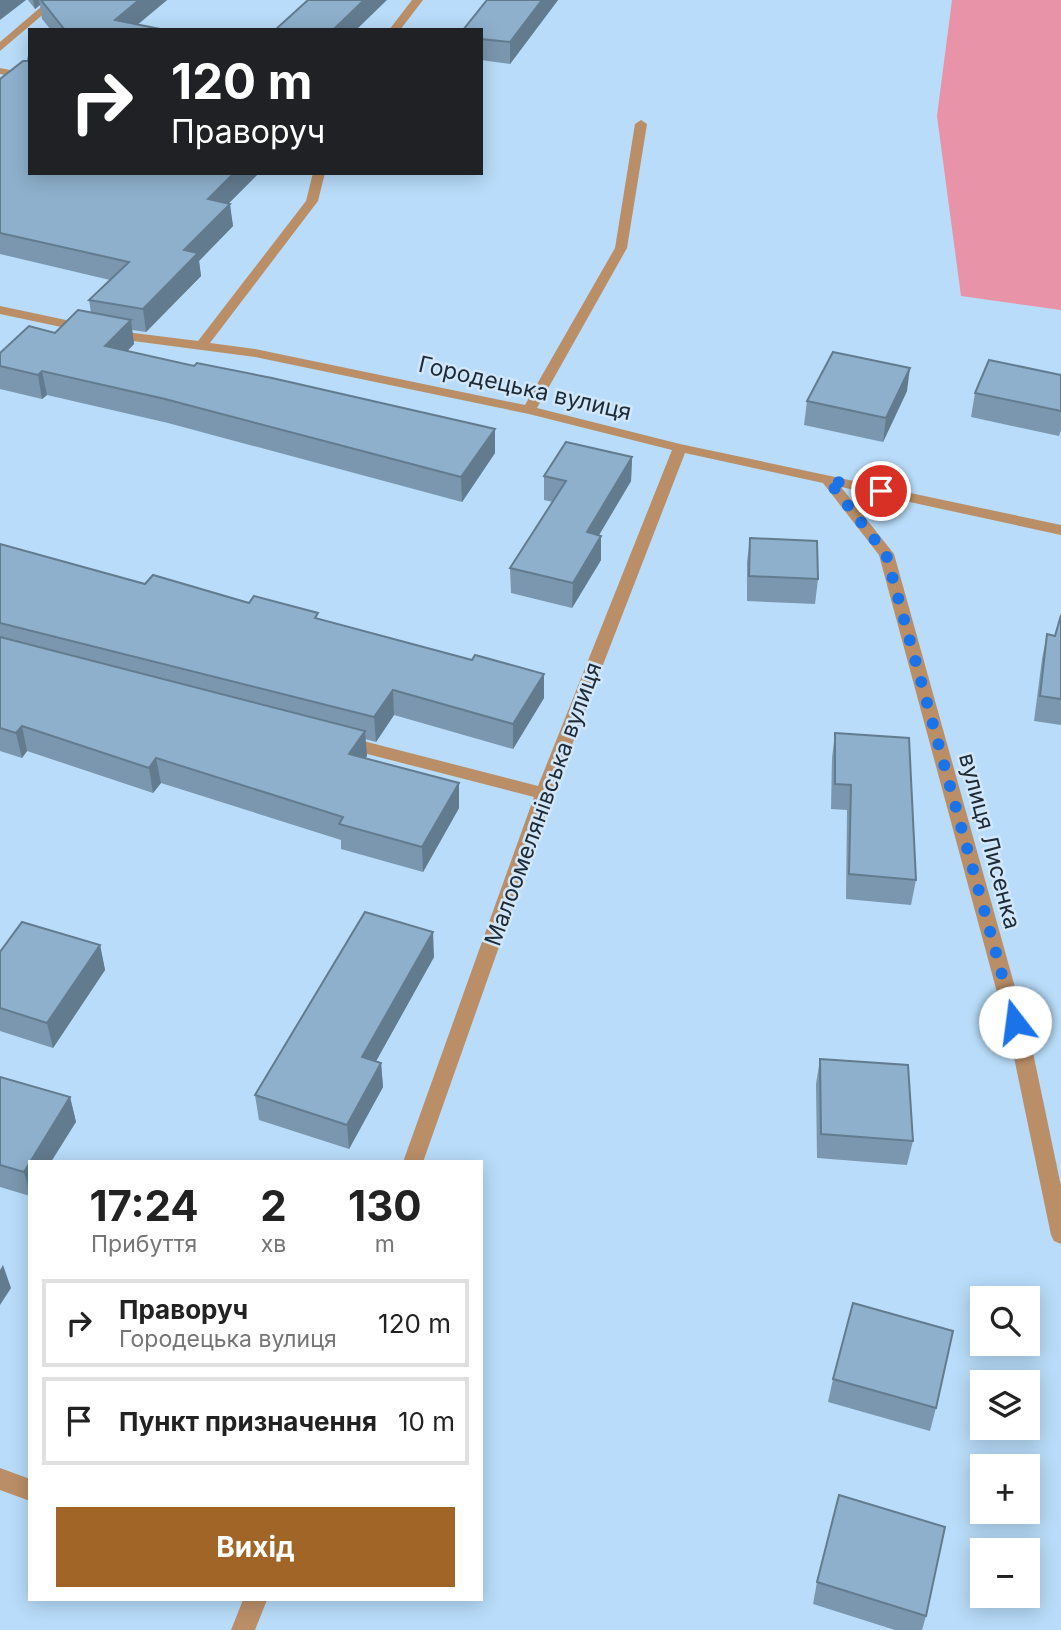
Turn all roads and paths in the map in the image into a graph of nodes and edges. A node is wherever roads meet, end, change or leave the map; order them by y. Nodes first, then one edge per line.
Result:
1 (55, 0) edge
2 (418, 0) edge
3 (396, 28) edge
4 (0, 48) edge
5 (0, 71) edge
6 (28, 77) edge
7 (641, 124) dead end
8 (318, 175) edge
9 (0, 310) edge
10 (201, 346) junction
11 (529, 410) junction
12 (680, 448) junction
13 (828, 480) junction
14 (1061, 530) edge
15 (332, 739) edge
16 (544, 794) junction
17 (414, 1160) edge
18 (1061, 1235) edge
19 (0, 1479) edge
20 (28, 1489) edge
21 (255, 1601) edge
22 (243, 1630) edge

1 - 4 street
2 - 3 street
5 - 6 street
7 - 11 street
8 - 10 street
9 - 10 street, Городецька вулиця
10 - 11 street, Городецька вулиця
11 - 12 street, Городецька вулиця
12 - 13 street, Городецька вулиця
12 - 16 street, Малоомелянівська вулиця
13 - 14 street, Городецька вулиця
13 - 18 street, вулиця Лисенка
15 - 16 street
16 - 17 street, Малоомелянівська вулиця
19 - 20 street
21 - 22 street

